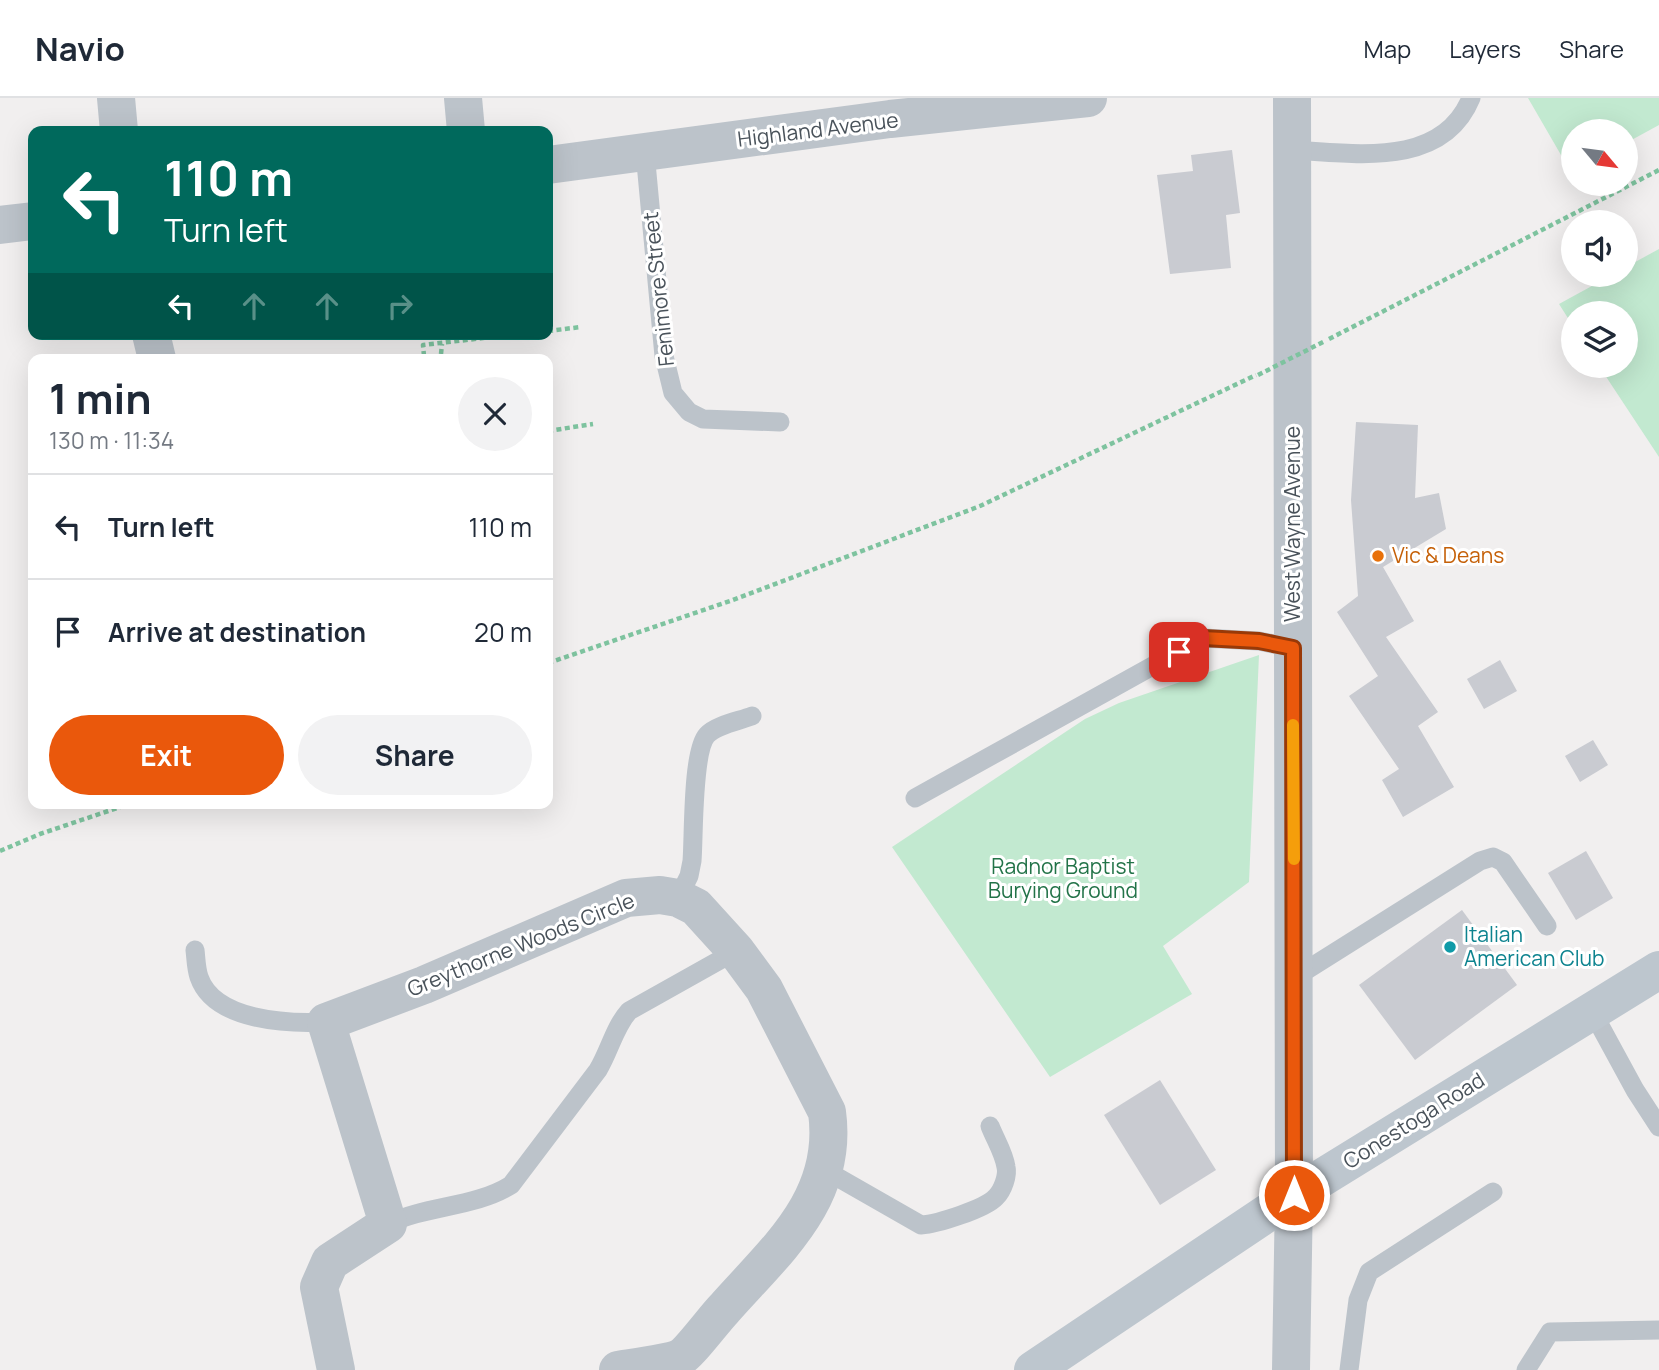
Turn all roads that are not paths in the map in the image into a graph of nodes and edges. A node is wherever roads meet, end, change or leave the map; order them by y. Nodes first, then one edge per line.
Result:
1 (116, 98) edge
2 (463, 98) edge
3 (1088, 98) edge
4 (1292, 98) edge
5 (1471, 98) edge
6 (905, 109) edge
7 (119, 126) edge
8 (466, 126) edge
9 (1293, 150) junction
10 (645, 152) junction
11 (553, 164) edge
12 (28, 222) edge
13 (0, 225) edge
14 (780, 422) dead end
15 (1293, 648) junction
16 (752, 716) dead end
17 (915, 798) dead end
18 (678, 898) junction
19 (1547, 926) dead end
20 (195, 950) dead end
21 (736, 951) junction
22 (1659, 970) edge
23 (1294, 978) junction
24 (1592, 1011) junction
25 (326, 1022) junction
26 (990, 1126) dead end
27 (1659, 1128) edge
28 (823, 1169) junction
29 (1493, 1192) dead end
30 (1294, 1195) junction
31 (388, 1224) junction
32 (1659, 1330) edge
33 (684, 1364) edge
34 (336, 1370) edge
35 (618, 1370) edge
36 (1033, 1370) edge
37 (1291, 1370) edge
38 (1349, 1370) edge
39 (1526, 1370) edge

1 - 7 street
2 - 8 street
3 - 6 street, Highland Avenue
4 - 9 street, West Wayne Avenue
5 - 9 lane
6 - 10 street, Highland Avenue
9 - 15 street, West Wayne Avenue
10 - 11 street, Highland Avenue
10 - 14 lane, Fenimore Street
12 - 13 street
15 - 17 lane
15 - 23 street, West Wayne Avenue
16 - 18 lane
18 - 21 street
18 - 25 street, Greythorne Woods Circle
19 - 23 lane
20 - 25 lane
21 - 28 street
21 - 31 lane
22 - 24 main road, Conestoga Road
23 - 30 street, West Wayne Avenue
24 - 27 lane
24 - 30 main road, Conestoga Road
25 - 31 street
26 - 28 lane
28 - 33 street
29 - 38 lane
30 - 36 main road, Conestoga Road
30 - 37 street, West Wayne Avenue
31 - 34 street
32 - 39 lane
33 - 35 street

